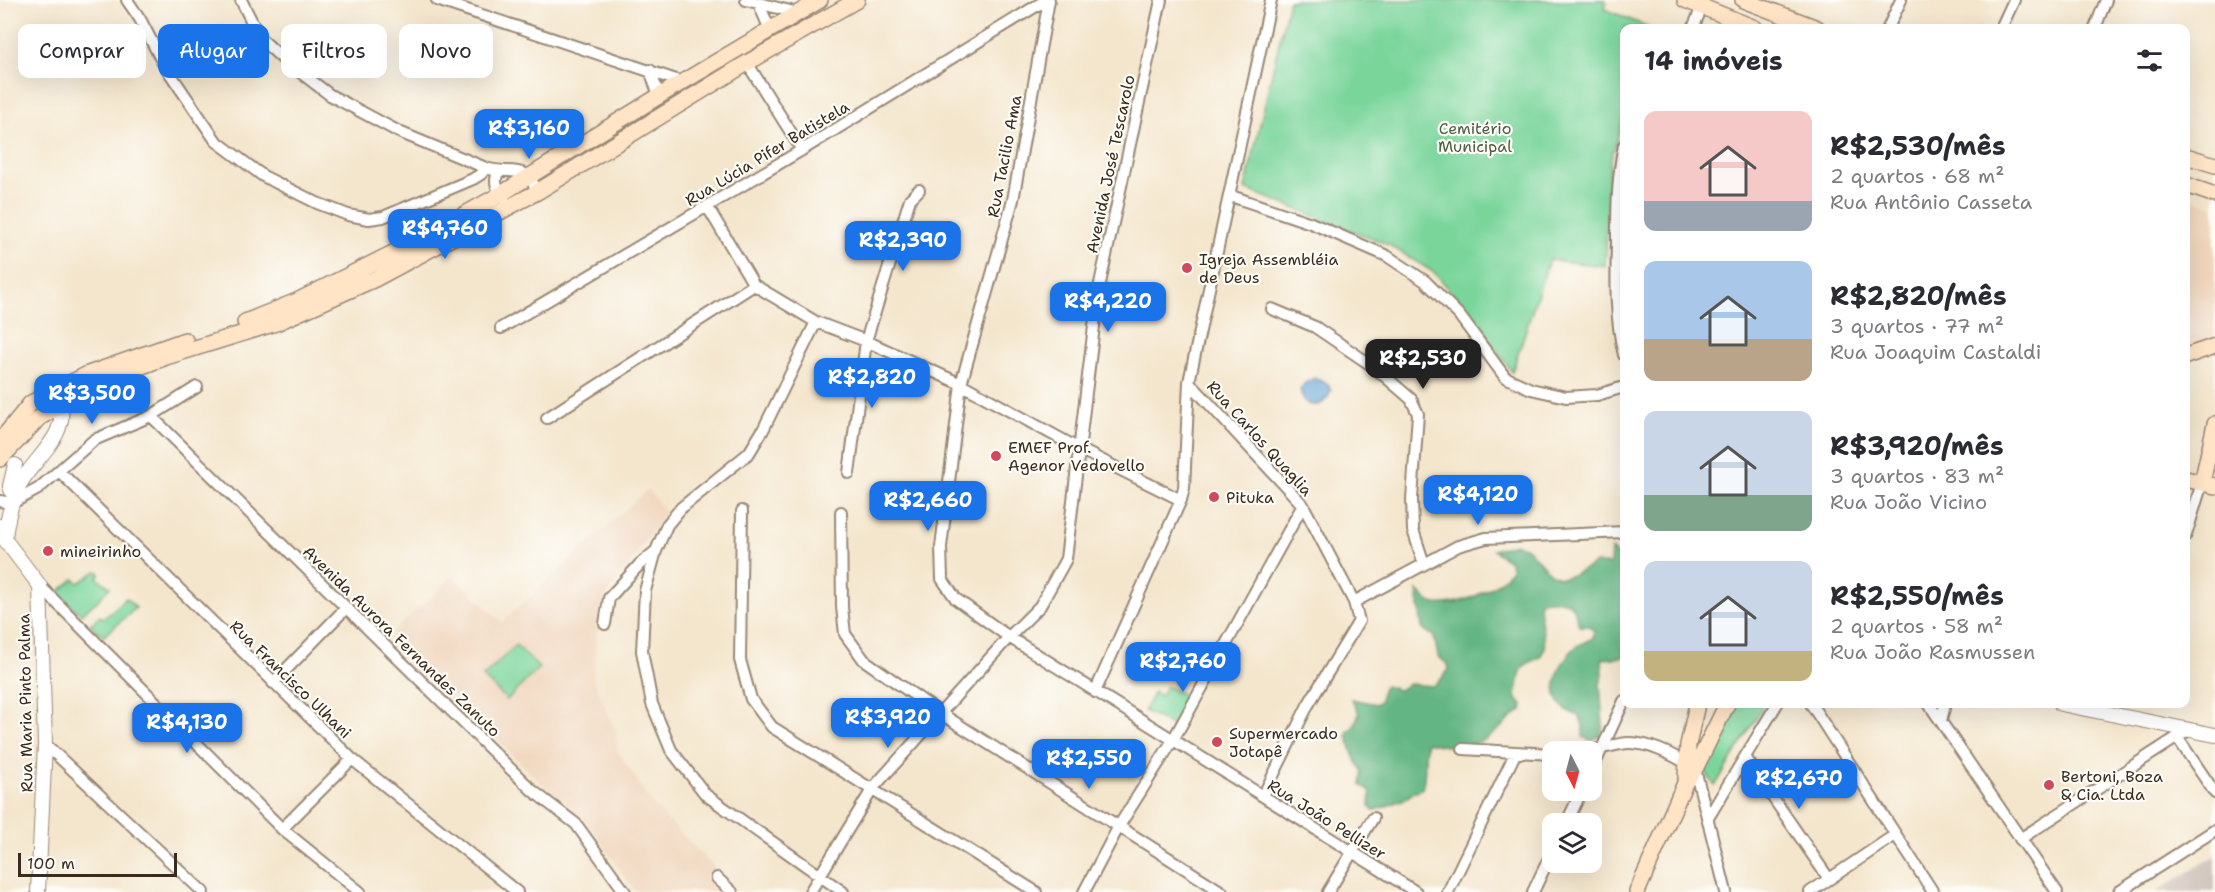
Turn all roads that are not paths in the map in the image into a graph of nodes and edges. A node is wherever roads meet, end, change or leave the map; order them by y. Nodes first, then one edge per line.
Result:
1 (127, 0) edge
2 (241, 0) edge
3 (437, 0) edge
4 (746, 0) edge
5 (820, 0) edge
6 (857, 0) edge
7 (1048, 0) edge
8 (1161, 0) edge
9 (1271, 0) edge
10 (1685, 0) edge
11 (1743, 0) edge
12 (1901, 0) edge
13 (2014, 0) edge
14 (2106, 0) edge
15 (458, 4) edge
16 (759, 4) junction
17 (1702, 7) junction
18 (798, 13) junction
19 (1695, 24) edge
20 (1745, 24) edge
21 (1806, 24) edge
22 (1890, 24) edge
23 (2003, 24) edge
24 (2097, 24) edge
25 (770, 30) junction
26 (747, 63) junction
27 (650, 70) junction
28 (682, 82) junction
29 (658, 96) junction
30 (802, 150) junction
31 (2190, 157) edge
32 (2215, 165) edge
33 (486, 168) junction
34 (498, 172) junction
35 (1620, 172) edge
36 (528, 176) junction
37 (2190, 186) edge
38 (919, 190) dead end
39 (537, 192) junction
40 (501, 194) junction
41 (2215, 195) edge
42 (1231, 196) junction
43 (510, 206) junction
44 (707, 206) junction
45 (754, 285) junction
46 (1272, 309) dead end
47 (816, 322) junction
48 (501, 328) dead end
49 (1620, 338) edge
50 (866, 341) junction
51 (2215, 346) edge
52 (2190, 355) edge
53 (1189, 382) junction
54 (960, 384) junction
55 (197, 387) dead end
56 (1620, 388) edge
57 (45, 396) junction
58 (60, 404) junction
59 (151, 416) junction
60 (547, 418) dead end
61 (2215, 424) edge
62 (0, 441) edge
63 (1081, 450) junction
64 (0, 459) edge
65 (15, 465) dead end
66 (59, 471) junction
67 (849, 473) dead end
68 (2190, 480) edge
69 (2208, 484) edge
70 (8, 500) edge
71 (1181, 500) junction
72 (1303, 505) junction
73 (742, 511) dead end
74 (841, 512) dead end
75 (2190, 525) edge
76 (0, 526) edge
77 (1620, 532) edge
78 (5, 540) junction
79 (656, 551) junction
80 (1424, 564) junction
81 (40, 586) junction
82 (1354, 602) junction
83 (346, 608) junction
84 (605, 624) dead end
85 (1009, 637) junction
86 (273, 683) junction
87 (1095, 692) junction
88 (1621, 708) edge
89 (1696, 708) edge
90 (1725, 708) edge
91 (1775, 708) edge
92 (1814, 708) edge
93 (1932, 708) edge
94 (1944, 708) edge
95 (2082, 708) edge
96 (940, 712) junction
97 (1941, 721) junction
98 (2190, 729) junction
99 (2215, 735) edge
100 (2177, 737) junction
101 (1173, 740) junction
102 (45, 744) junction
103 (1602, 748) edge
104 (1463, 749) dead end
105 (1602, 750) edge
106 (1516, 752) junction
107 (1542, 753) edge
108 (1745, 757) junction
109 (352, 759) junction
110 (1691, 767) junction
111 (873, 788) junction
112 (2215, 793) edge
113 (1263, 796) junction
114 (1373, 818) dead end
115 (1708, 818) junction
116 (1119, 826) junction
117 (282, 829) junction
118 (2215, 830) edge
119 (1895, 835) junction
120 (2020, 839) junction
121 (1352, 852) junction
122 (1542, 873) edge
123 (818, 876) junction
124 (717, 878) dead end
125 (1829, 879) junction
126 (40, 891) edge
127 (202, 892) edge
128 (360, 892) edge
129 (517, 892) edge
130 (625, 892) edge
131 (732, 892) edge
132 (810, 892) edge
133 (843, 892) edge
134 (1036, 892) edge
135 (1084, 892) edge
136 (1222, 892) edge
137 (1328, 892) edge
138 (1416, 892) edge
139 (1448, 892) edge
140 (1533, 892) edge
141 (1637, 892) edge
142 (1726, 892) edge
143 (1810, 892) edge
144 (1933, 892) edge
145 (2057, 892) edge
146 (2119, 892) edge

1 - 33 street
2 - 33 street
3 - 15 street
4 - 16 street
5 - 18 main road
6 - 26 main road
7 - 30 street, Rua Lúcia Pifer Batistela
7 - 54 street, Rua Tacilio Ama
8 - 63 street, Avenida José Tescarolo
9 - 42 street, Rua Carlos Quaglia
10 - 17 main road
11 - 21 main road
12 - 22 street
13 - 23 street
14 - 24 street
15 - 27 street
16 - 18 street
16 - 25 street
17 - 19 street
17 - 20 main road
18 - 25 main road
25 - 28 main road
26 - 30 street
26 - 39 main road
27 - 28 street
27 - 29 street
28 - 29 main road
29 - 36 main road
30 - 44 street, Rua Lúcia Pifer Batistela
31 - 32 main road
33 - 34 street
34 - 36 street
34 - 40 street
35 - 49 street
36 - 39 street
36 - 40 main road
37 - 41 main road
38 - 50 street
39 - 43 main road
40 - 43 street
40 - 57 main road
42 - 53 street, Rua Carlos Quaglia
42 - 56 street
43 - 58 main road
44 - 45 street
44 - 48 street, Rua Lúcia Pifer Batistela
45 - 47 street
45 - 60 street
46 - 80 street
47 - 50 street
47 - 79 street
50 - 54 street
50 - 67 street
51 - 52 main road
53 - 71 street
53 - 72 street, Rua Carlos Quaglia
54 - 63 street
54 - 85 street, Rua Tacilio Ama
55 - 59 street
57 - 58 main road
57 - 62 main road
58 - 64 main road
58 - 70 street
59 - 66 street
59 - 83 street, Avenida Aurora Fernandes Zanuto
61 - 69 main road
63 - 71 street
63 - 85 street, Avenida José Tescarolo
65 - 70 street
66 - 70 street
66 - 86 street, Rua Francisco Ulhani
68 - 69 main road
69 - 75 street
70 - 78 street
71 - 87 street
72 - 82 street, Rua Carlos Quaglia
72 - 101 street
73 - 111 street
74 - 96 street
76 - 78 street
77 - 80 street
78 - 81 street
79 - 84 street
79 - 123 street
80 - 82 street
81 - 102 street, Rua Maria Pinto Palma
81 - 117 street
82 - 113 street, Rua Carlos Quaglia
83 - 86 street
83 - 130 street, Avenida Aurora Fernandes Zanuto
85 - 87 street, Rua João Pellizer
85 - 96 street, Avenida José Tescarolo
86 - 109 street, Rua Francisco Ulhani
87 - 101 street, Rua João Pellizer
88 - 103 street
89 - 110 main road
90 - 110 main road
91 - 108 street
92 - 119 street
93 - 97 street
94 - 97 street
95 - 98 street
96 - 111 street, Avenida José Tescarolo
96 - 116 street
97 - 120 street
98 - 99 street
98 - 100 street
100 - 112 street
100 - 120 street
101 - 113 street, Rua João Pellizer
101 - 116 street
102 - 126 street, Rua Maria Pinto Palma
102 - 127 street
104 - 106 street
105 - 110 street
106 - 107 street
106 - 139 street
108 - 115 street
108 - 125 street
109 - 117 street
109 - 129 street, Rua Francisco Ulhani
110 - 115 street
110 - 141 main road
111 - 123 street, Avenida José Tescarolo
111 - 134 street
113 - 121 street, Rua João Pellizer
114 - 121 street
115 - 142 street
116 - 135 street
116 - 136 street
117 - 128 street
118 - 146 street
119 - 125 street
119 - 144 street
120 - 145 street
121 - 137 street
121 - 138 street, Rua João Pellizer
122 - 140 street
123 - 132 street, Avenida José Tescarolo
123 - 133 street
124 - 131 street
125 - 143 street

